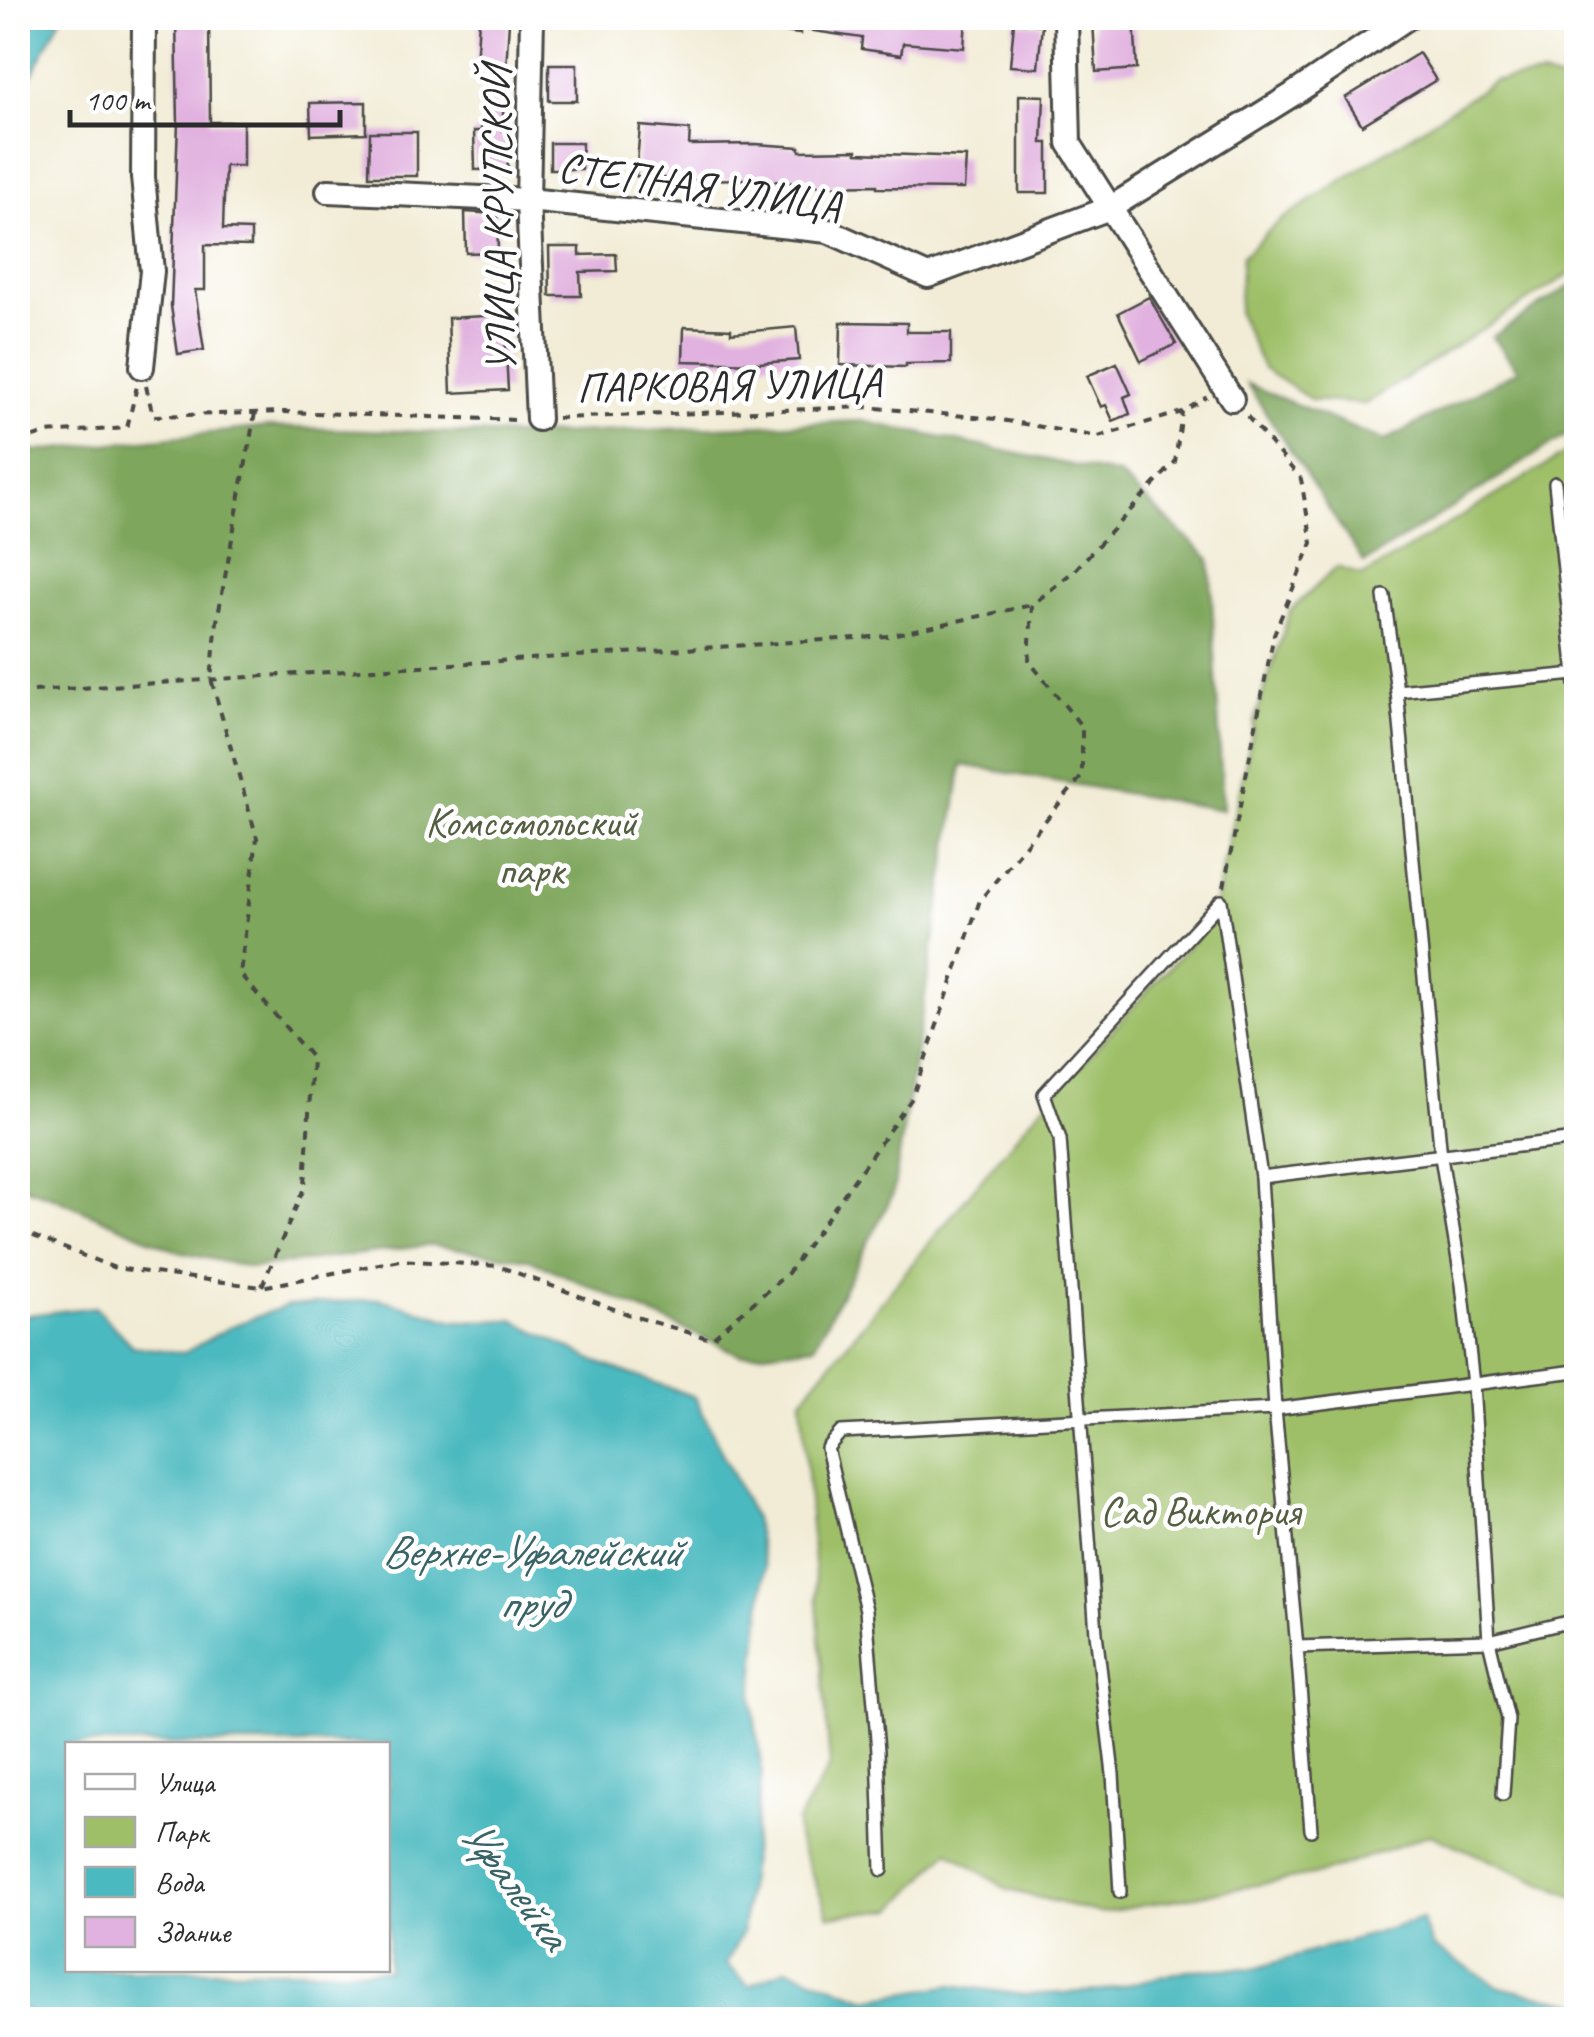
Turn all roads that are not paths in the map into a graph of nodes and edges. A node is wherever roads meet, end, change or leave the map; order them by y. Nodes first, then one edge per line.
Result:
1 (144, 18) edge
2 (532, 18) edge
3 (1065, 18) edge
4 (1407, 18) edge
5 (328, 191) dead end
6 (528, 200) junction
7 (1110, 208) junction
8 (142, 367) road end
9 (1228, 393) road end
10 (538, 419) road end
11 (1554, 483) dead end
12 (1384, 596) dead end
13 (1576, 680) edge
14 (1396, 691) junction
15 (1576, 1139) edge
16 (1441, 1158) junction
17 (1261, 1177) junction
18 (1576, 1371) edge
19 (1473, 1385) junction
20 (1275, 1409) junction
21 (1083, 1417) junction
22 (1576, 1620) edge
23 (1488, 1642) junction
24 (1297, 1648) junction
25 (1503, 1794) dead end
26 (1311, 1830) dead end
27 (882, 1870) dead end
28 (1120, 1892) dead end

1 - 8 street
2 - 6 street, УЛИЦА КРУПСКОЙ
3 - 7 street
4 - 7 street, СТЕПНАЯ УЛИЦА
5 - 6 street, СТЕПНАЯ УЛИЦА
6 - 7 street, СТЕПНАЯ УЛИЦА
6 - 10 street, УЛИЦА КРУПСКОЙ
7 - 9 street
11 - 13 lane
12 - 14 lane
13 - 14 lane
14 - 16 lane
15 - 16 lane
16 - 17 lane
16 - 19 lane
17 - 20 lane
17 - 21 lane
18 - 19 lane
19 - 20 lane
19 - 23 lane
20 - 21 lane
20 - 24 lane
21 - 27 lane
21 - 28 lane
22 - 23 lane
23 - 24 lane
23 - 25 lane
24 - 26 lane

